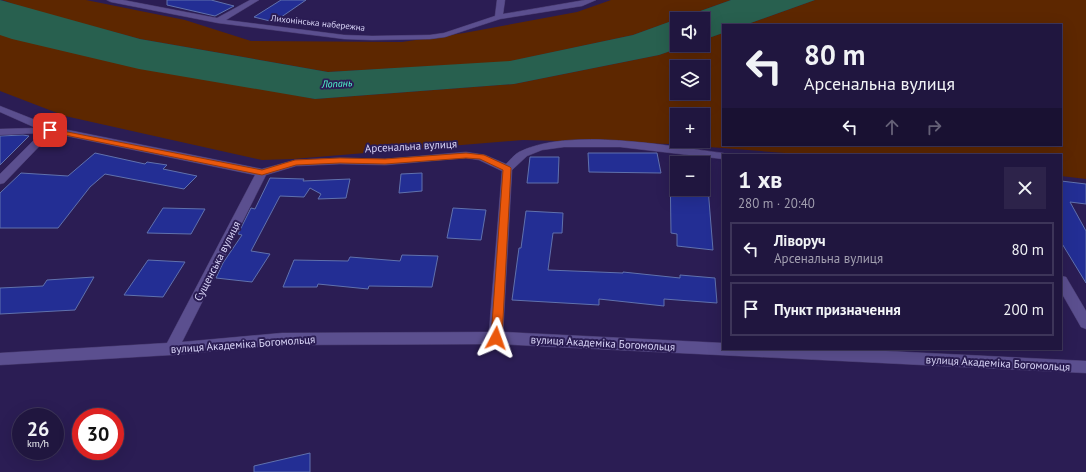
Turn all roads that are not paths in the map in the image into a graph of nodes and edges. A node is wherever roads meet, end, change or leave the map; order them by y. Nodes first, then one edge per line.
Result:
1 (111, 0) edge
2 (255, 0) edge
3 (501, 0) edge
4 (592, 0) edge
5 (499, 17) junction
6 (218, 21) junction
7 (0, 109) edge
8 (50, 130) junction
9 (0, 132) edge
10 (722, 157) edge
11 (507, 168) junction
12 (262, 173) junction
13 (0, 180) edge
14 (1062, 283) edge
15 (1086, 322) edge
16 (496, 338) junction
17 (171, 349) junction
18 (722, 349) edge
19 (754, 350) edge
20 (0, 358) edge
21 (1086, 368) edge

1 - 6 street, Лихонінська набережна
2 - 6 street
3 - 5 street
4 - 5 street, Лихонінська набережна
5 - 6 street, Лихонінська набережна
7 - 8 street
8 - 9 street, Арсенальна вулиця
8 - 12 street, Арсенальна вулиця
8 - 13 street
10 - 11 street
11 - 12 street, Арсенальна вулиця
11 - 16 street
12 - 17 street, Сущенська вулиця
14 - 15 street
16 - 17 street, вулиця Академіка Богомольця
16 - 18 street, вулиця Академіка Богомольця
17 - 20 street, вулиця Академіка Богомольця
19 - 21 street, вулиця Академіка Богомольця

